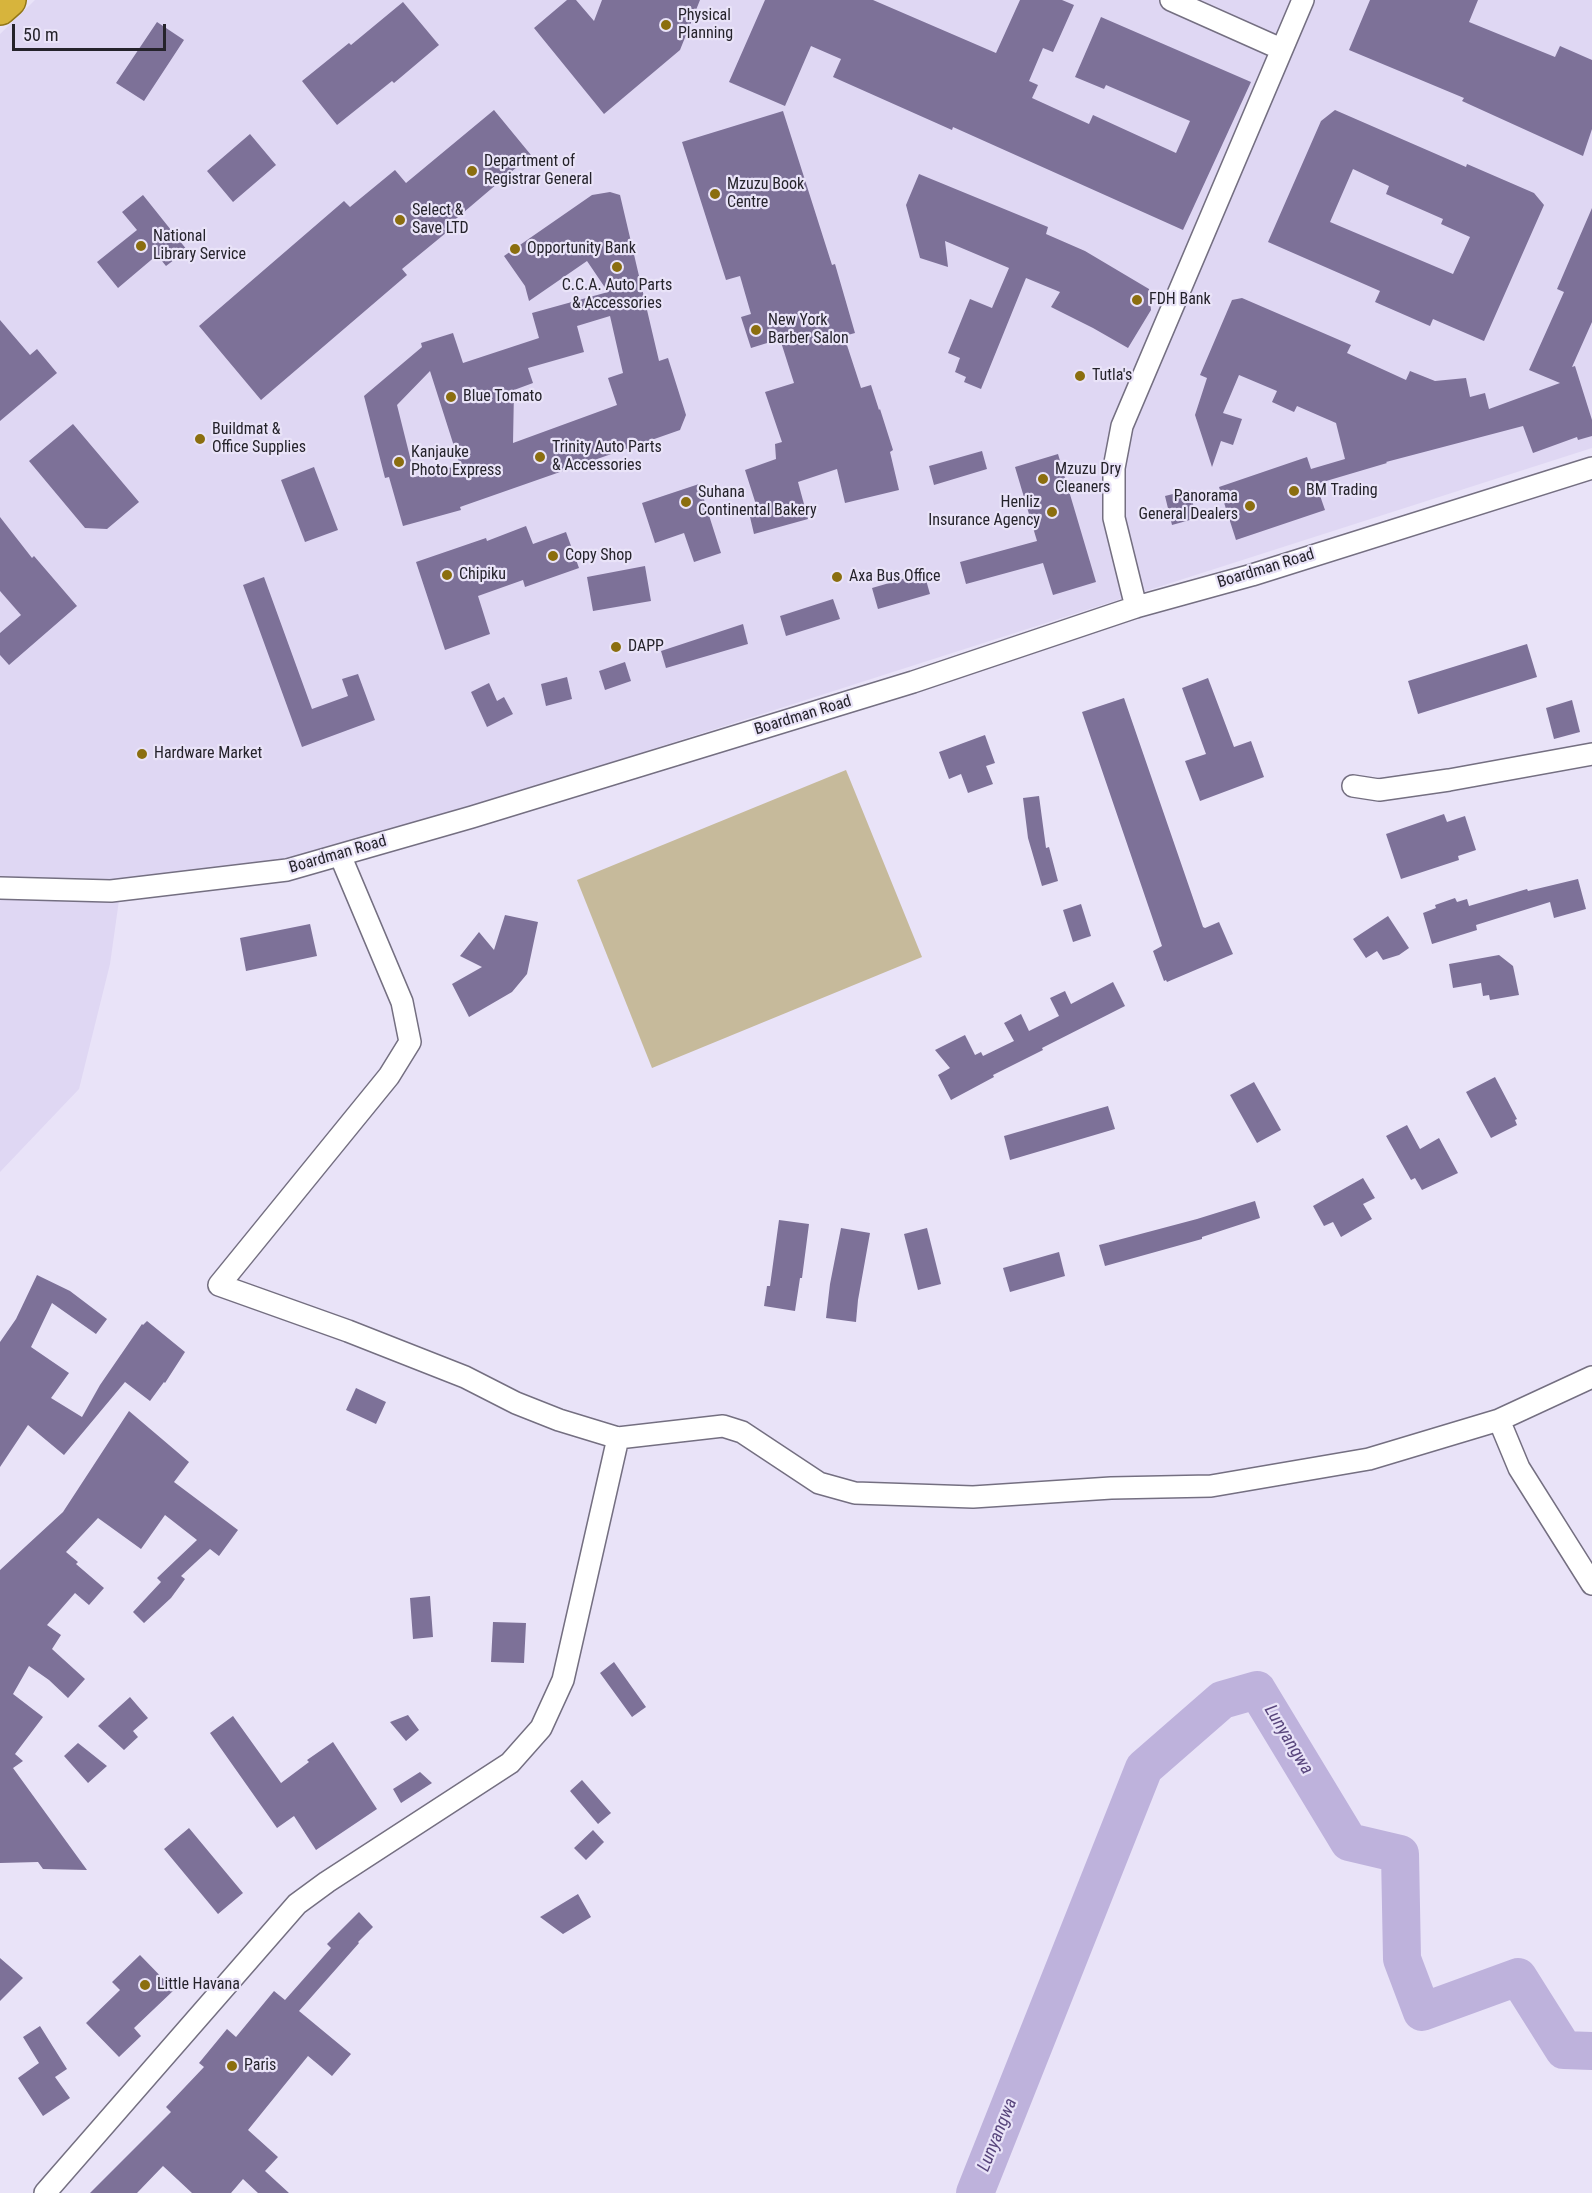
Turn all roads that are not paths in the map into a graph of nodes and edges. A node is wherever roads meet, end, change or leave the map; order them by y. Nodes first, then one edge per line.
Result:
1 (9, 0) edge
2 (1172, 0) edge
3 (1303, 0) edge
4 (0, 8) edge
5 (1281, 49) junction
6 (1592, 468) edge
7 (1136, 607) junction
8 (1592, 754) edge
9 (1353, 786) dead end
10 (340, 855) junction
11 (0, 888) edge
12 (1592, 1377) edge
13 (1498, 1419) junction
14 (618, 1438) junction
15 (1592, 1584) edge
16 (45, 2193) edge

1 - 4 highway
2 - 5 street
3 - 5 street
5 - 7 street
6 - 7 street, Boardman Road
7 - 10 street, Boardman Road
8 - 9 street
10 - 11 street, Boardman Road
10 - 14 street
12 - 13 street
13 - 14 street
13 - 15 street
14 - 16 street

